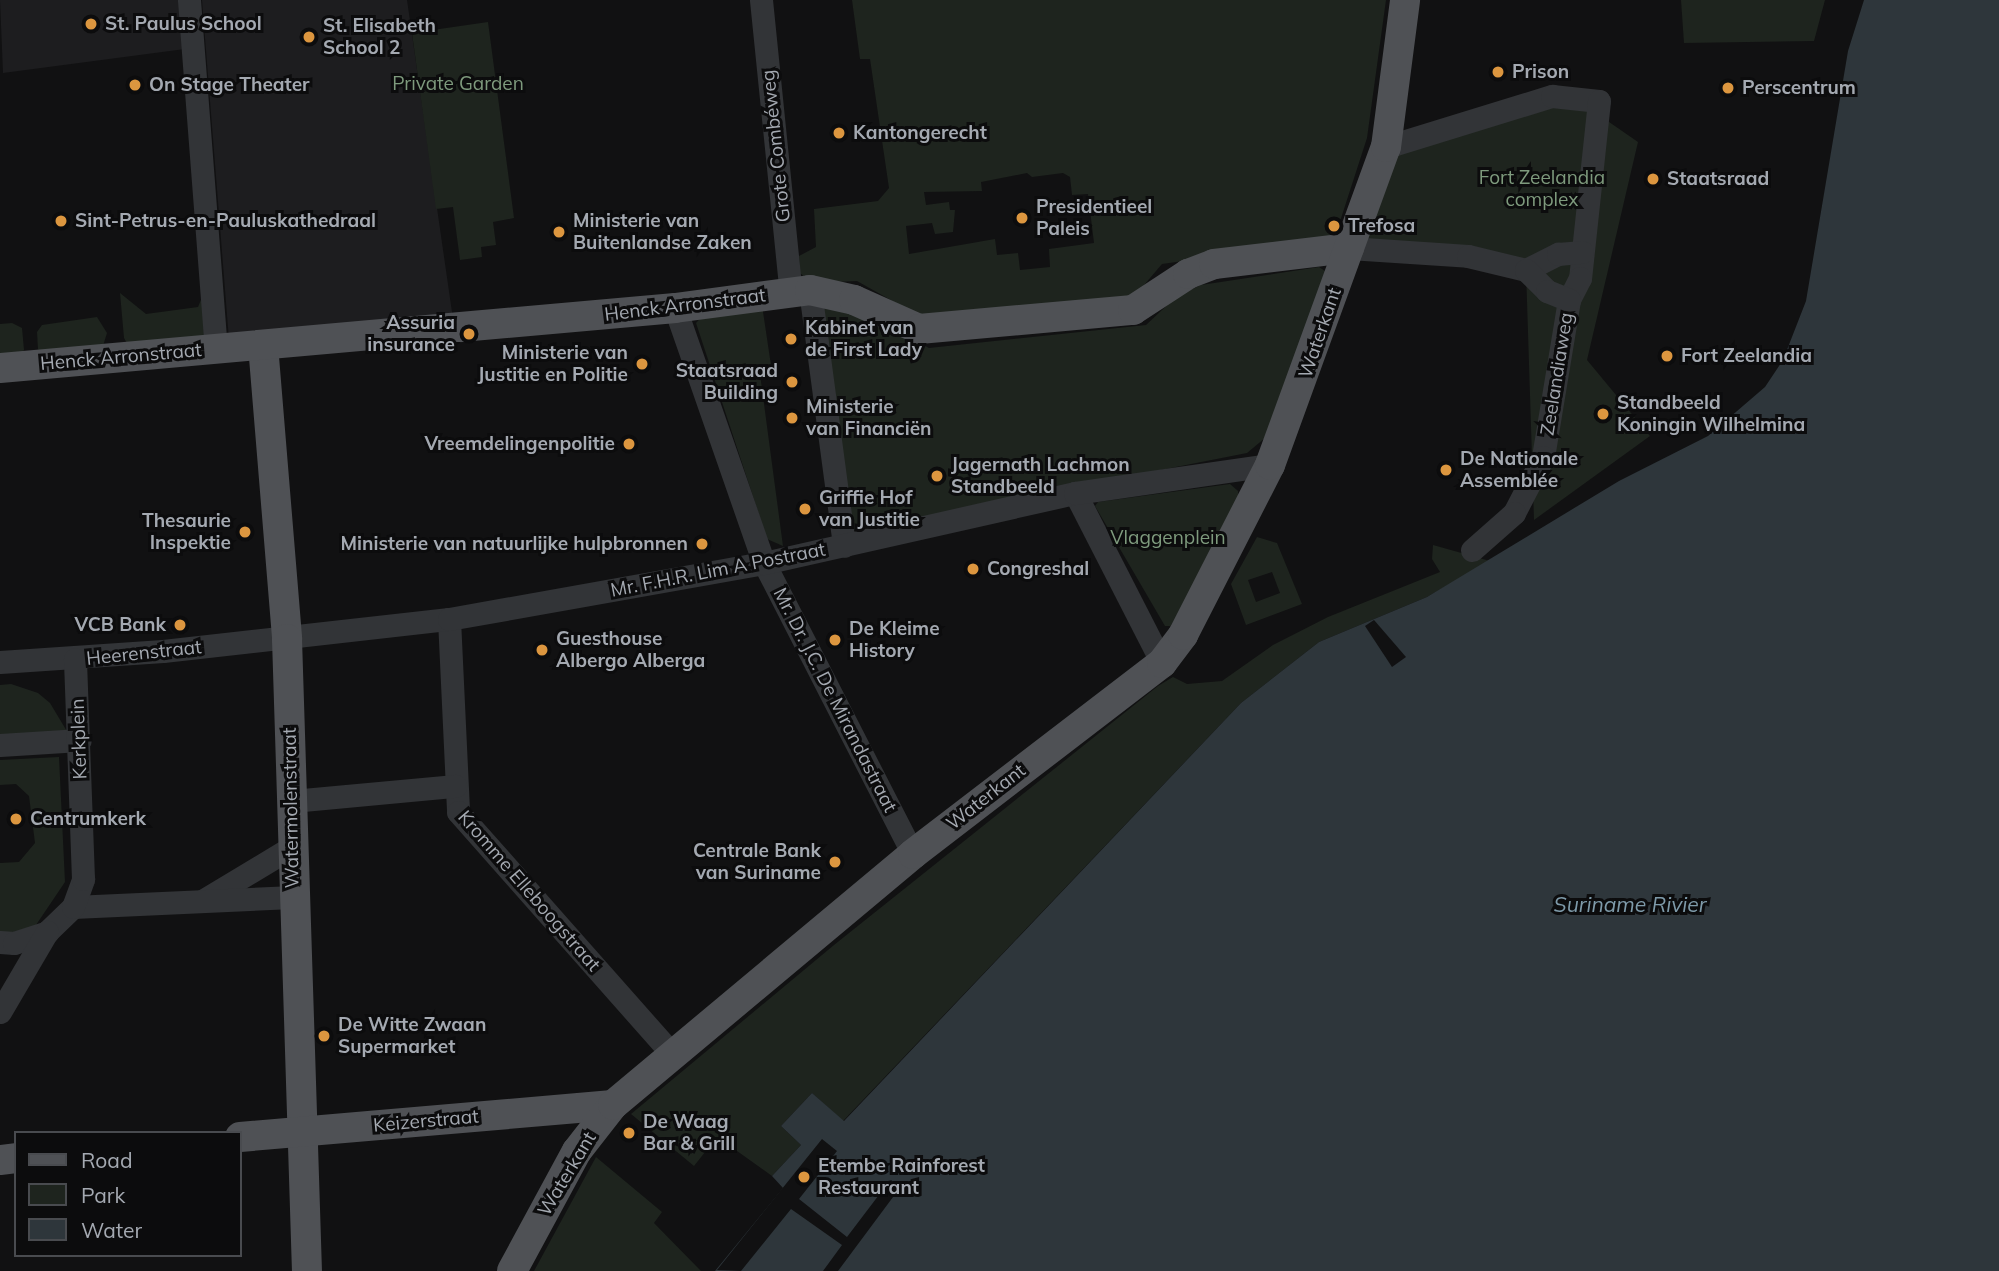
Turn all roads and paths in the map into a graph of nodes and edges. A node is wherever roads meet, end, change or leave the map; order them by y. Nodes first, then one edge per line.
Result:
1 (189, 0) edge
2 (761, 0) edge
3 (1405, 0) edge
4 (1386, 147) junction
5 (1349, 247) junction
6 (1581, 252) junction
7 (1526, 270) junction
8 (801, 291) junction
9 (1569, 300) junction
10 (675, 308) junction
11 (263, 345) junction
12 (216, 349) junction
13 (0, 368) edge
14 (1269, 465) junction
15 (1075, 493) junction
16 (844, 546) junction
17 (1472, 550) dead end
18 (764, 563) junction
19 (449, 619) junction
20 (287, 639) junction
21 (75, 659) junction
22 (0, 662) edge
23 (1162, 663) junction
24 (80, 740) junction
25 (0, 745) edge
26 (455, 786) junction
27 (292, 801) junction
28 (292, 847) junction
29 (913, 854) junction
30 (293, 897) junction
31 (200, 902) junction
32 (73, 907) junction
33 (47, 932) junction
34 (0, 943) edge
35 (0, 1012) edge
36 (671, 1053) junction
37 (613, 1105) junction
38 (305, 1131) junction
39 (242, 1137) edge
40 (307, 1271) edge
41 (512, 1271) edge

1 - 12 street
2 - 8 street, Grote Combéweg
3 - 4 main road, Waterkant
4 - 5 main road, Waterkant
4 - 6 street, Zeelandiaweg
5 - 7 street
5 - 8 main road, Henck Arronstraat
5 - 14 main road, Waterkant
6 - 7 street
6 - 9 street, Zeelandiaweg
7 - 9 street
8 - 10 main road, Henck Arronstraat
8 - 16 street, Grote Combéweg
9 - 17 street, Zeelandiaweg
10 - 11 main road, Henck Arronstraat
10 - 18 street, Mr. Dr. J.C. De Mirandastraat
11 - 12 main road, Henck Arronstraat
11 - 20 main road, Watermolenstraat
12 - 13 main road, Henck Arronstraat
14 - 15 street, Mr. F.H.R. Lim A Postraat
14 - 23 main road, Waterkant
15 - 16 street, Mr. F.H.R. Lim A Postraat
15 - 23 street
16 - 18 street, Mr. F.H.R. Lim A Postraat
18 - 19 street, Mr. F.H.R. Lim A Postraat
18 - 29 street, Mr. Dr. J.C. De Mirandastraat
19 - 20 street, Mr. F.H.R. Lim A Postraat
19 - 26 street, Kromme Elleboogstraat
20 - 21 street, Heerenstraat
20 - 27 main road, Watermolenstraat
21 - 22 street, Heerenstraat
21 - 24 street, Kerkplein
23 - 29 main road, Waterkant
24 - 25 street
24 - 32 street, Kerkplein
26 - 27 street
26 - 36 street, Kromme Elleboogstraat
27 - 28 main road, Watermolenstraat
28 - 30 main road, Watermolenstraat
28 - 31 street
29 - 36 main road, Waterkant
30 - 31 street
30 - 38 main road, Watermolenstraat
31 - 32 street
32 - 33 street, Kerkplein
33 - 34 street, Kerkplein
33 - 35 street, Kerkplein
36 - 37 main road, Waterkant
37 - 38 main road, Keizerstraat
37 - 41 main road, Waterkant
38 - 39 main road, Keizerstraat
38 - 40 main road, Watermolenstraat

